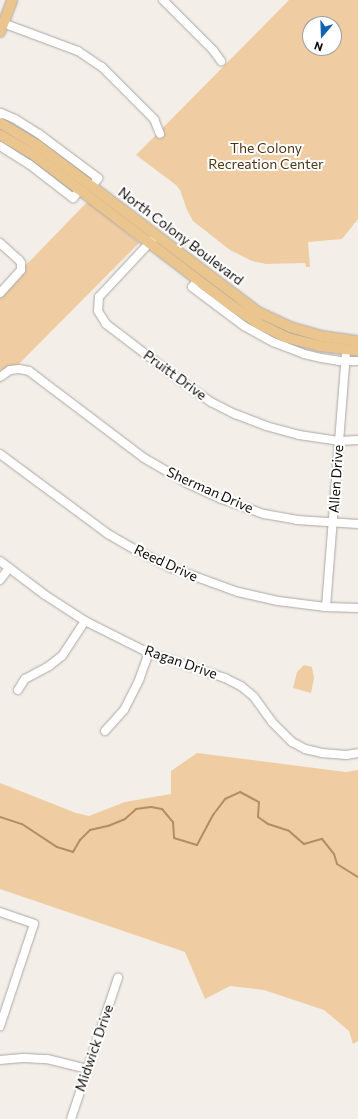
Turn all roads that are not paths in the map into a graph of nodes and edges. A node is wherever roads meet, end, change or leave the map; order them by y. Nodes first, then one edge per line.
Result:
1 (12, 0) edge
2 (163, 0) edge
3 (1, 26) edge
4 (221, 61) dead end
5 (0, 115) edge
6 (0, 123) edge
7 (160, 134) dead end
8 (0, 135) edge
9 (0, 146) edge
10 (92, 186) junction
11 (80, 190) junction
12 (153, 239) junction
13 (0, 243) edge
14 (0, 293) edge
15 (349, 348) edge
16 (358, 351) edge
17 (358, 361) edge
18 (0, 377) edge
19 (358, 440) edge
20 (339, 441) junction
21 (0, 454) edge
22 (333, 524) junction
23 (358, 524) edge
24 (0, 561) edge
25 (9, 568) junction
26 (0, 580) edge
27 (326, 607) junction
28 (358, 608) edge
29 (85, 621) junction
30 (150, 653) junction
31 (18, 690) dead end
32 (105, 731) dead end
33 (358, 753) edge
34 (0, 912) edge
35 (118, 978) dead end
36 (0, 1026) edge
37 (0, 1060) edge
38 (87, 1069) junction
39 (71, 1119) edge

1 - 3 main road
2 - 4 street
3 - 7 street
5 - 10 street
6 - 10 main road, North Colony Boulevard
8 - 11 main road, North Colony Boulevard
9 - 11 street
10 - 12 main road, North Colony Boulevard
11 - 12 main road, North Colony Boulevard
12 - 15 main road, North Colony Boulevard
12 - 15 main road, North Colony Boulevard
12 - 20 street, Pruitt Drive
13 - 14 street
15 - 16 main road, North Colony Boulevard
15 - 17 street
15 - 20 street, Allen Drive
18 - 22 street, Sherman Drive
19 - 20 street, Pruitt Drive
20 - 22 street, Allen Drive
21 - 27 street, Reed Drive
22 - 23 street, Sherman Drive
22 - 27 street, Allen Drive
24 - 25 street, Ragan Drive
25 - 26 street
25 - 29 street, Ragan Drive
27 - 28 street, Reed Drive
29 - 30 street, Ragan Drive
29 - 31 street
30 - 32 street
30 - 33 street, Ragan Drive
34 - 36 street
35 - 38 street, Midwick Drive
37 - 38 street
38 - 39 street, Midwick Drive

